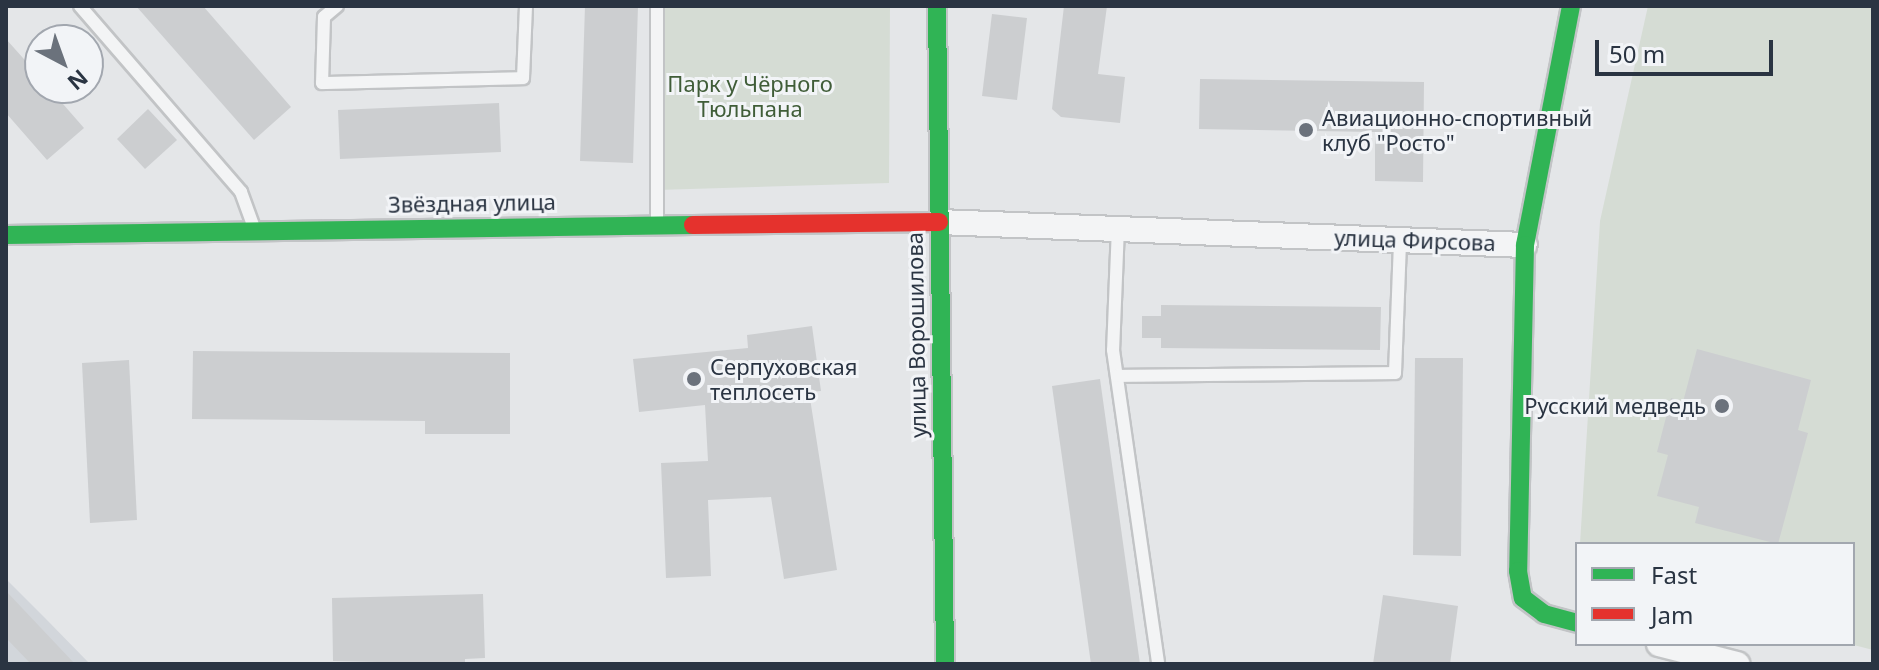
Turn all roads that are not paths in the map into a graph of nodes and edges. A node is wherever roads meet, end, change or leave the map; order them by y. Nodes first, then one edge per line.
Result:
1 (80, 6) edge
2 (337, 6) edge
3 (526, 6) edge
4 (657, 6) edge
5 (937, 6) edge
6 (1571, 6) edge
7 (939, 222) junction
8 (657, 225) junction
9 (1118, 227) junction
10 (255, 230) junction
11 (6, 235) edge
12 (1400, 240) junction
13 (1525, 245) junction
14 (1117, 376) junction
15 (1575, 622) edge
16 (1667, 646) edge
17 (945, 664) edge
18 (1158, 664) edge
19 (1737, 664) edge

1 - 10 lane
2 - 3 lane
4 - 8 lane
5 - 7 main road, улица Ворошилова
6 - 13 main road
7 - 8 main road, Звёздная улица
7 - 9 street, улица Фирсова
7 - 17 main road, улица Ворошилова
8 - 10 main road, Звёздная улица
9 - 12 street, улица Фирсова
9 - 14 lane
10 - 11 main road, Звёздная улица
12 - 13 street, улица Фирсова
12 - 14 lane
13 - 15 main road, улица Фирсова
14 - 18 lane
16 - 19 street

